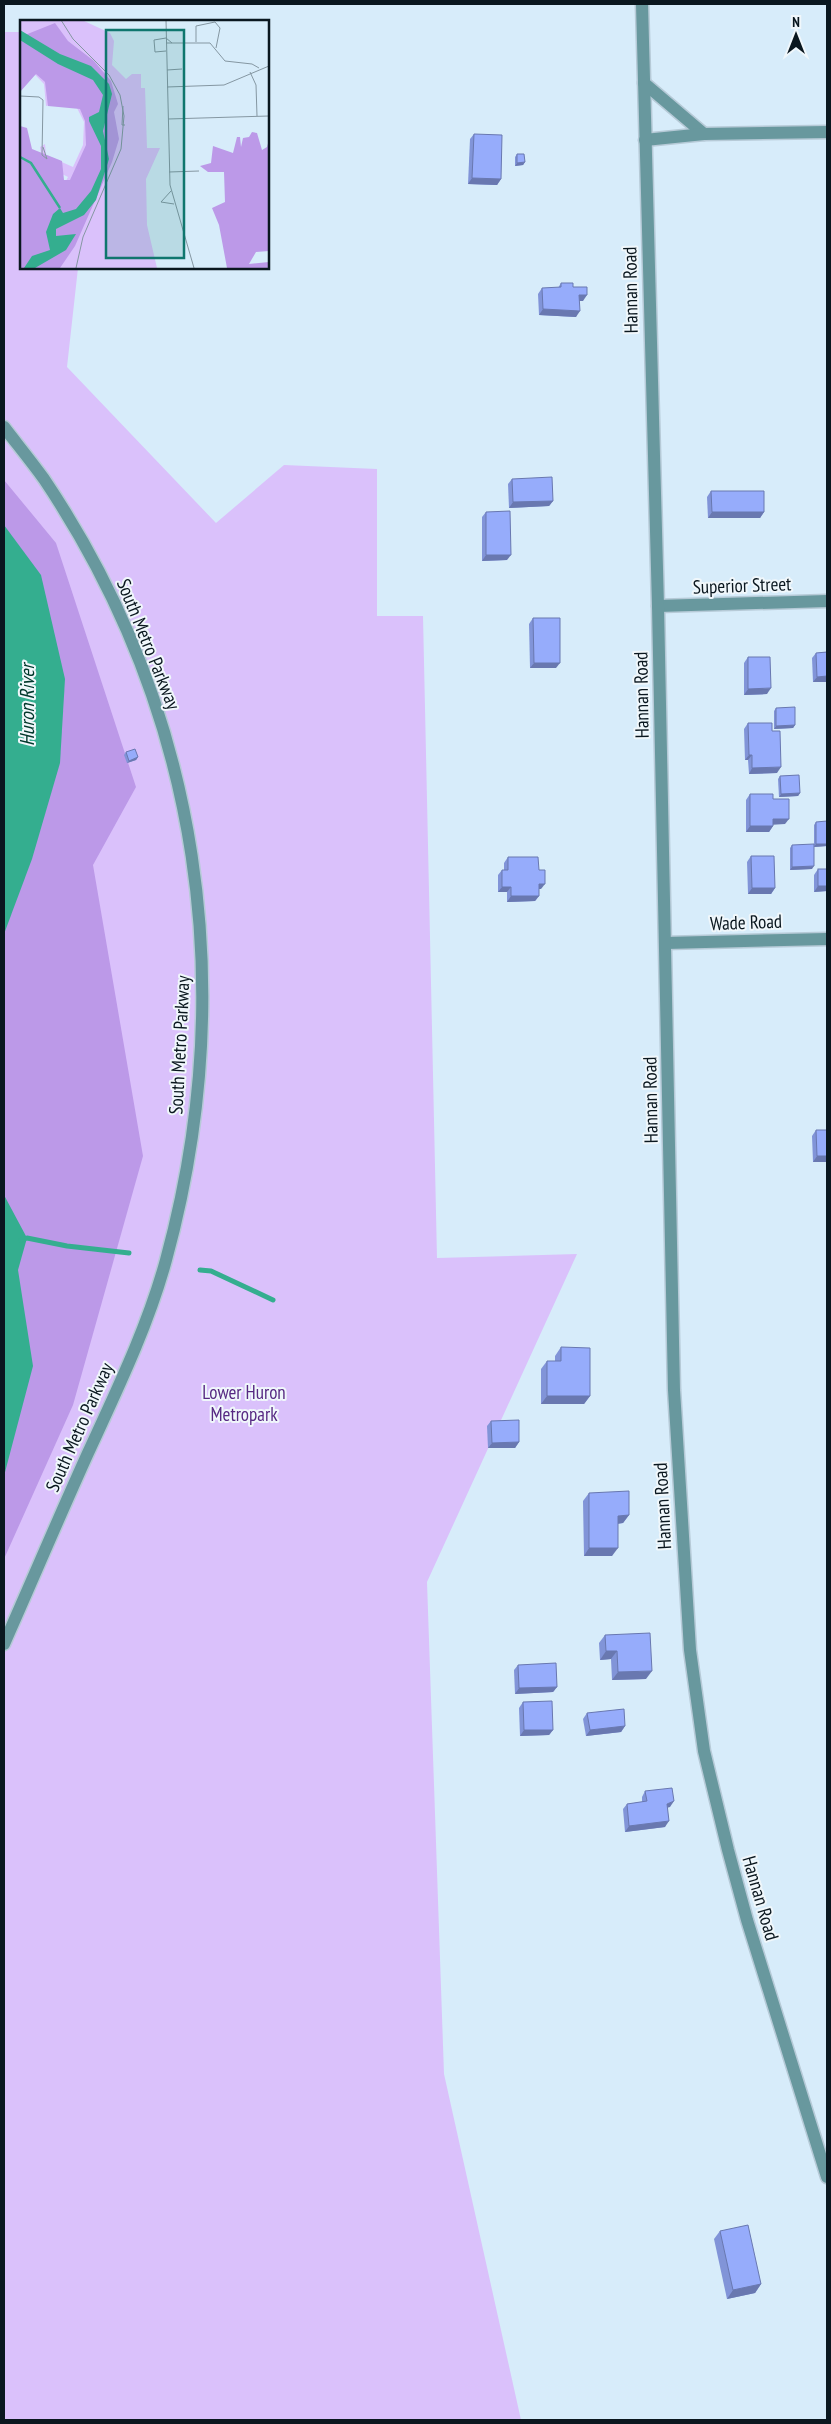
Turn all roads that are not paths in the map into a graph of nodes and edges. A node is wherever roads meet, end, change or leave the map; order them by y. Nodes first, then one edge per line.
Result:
1 (642, 4) edge
2 (644, 83) junction
3 (827, 132) edge
4 (704, 134) junction
5 (645, 140) junction
6 (4, 427) edge
7 (827, 601) edge
8 (658, 606) junction
9 (827, 938) edge
10 (666, 943) junction
11 (4, 1644) edge
12 (827, 2177) edge

1 - 2 street, Hannan Road
2 - 4 street
2 - 5 street, Hannan Road
3 - 4 street
4 - 5 street
5 - 8 street, Hannan Road
6 - 11 street, South Metro Parkway
7 - 8 street, Superior Street
8 - 10 street, Hannan Road
9 - 10 street, Wade Road
10 - 12 street, Hannan Road

